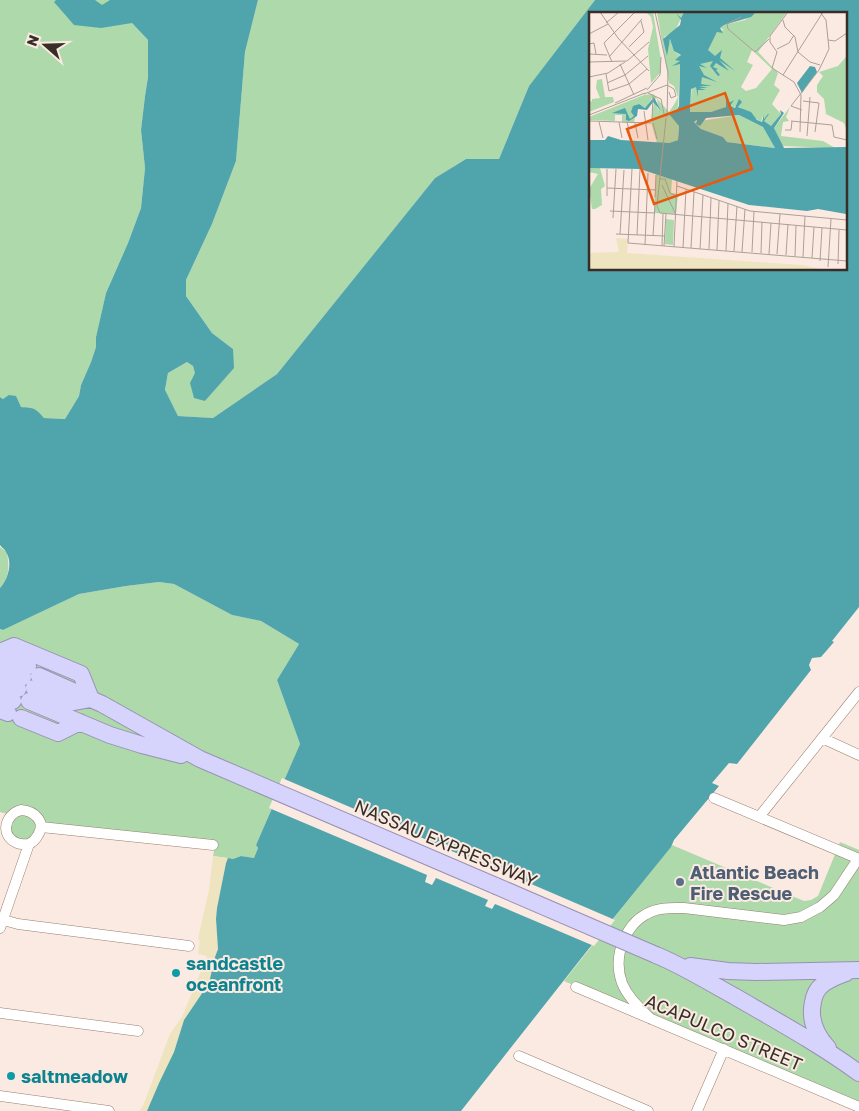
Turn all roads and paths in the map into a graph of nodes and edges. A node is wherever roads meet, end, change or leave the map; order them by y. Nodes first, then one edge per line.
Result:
1 (0, 655) edge
2 (0, 666) edge
3 (0, 674) edge
4 (0, 682) edge
5 (0, 688) edge
6 (23, 691) edge
7 (859, 692) edge
8 (91, 699) junction
9 (80, 722) junction
10 (822, 738) junction
11 (859, 754) edge
12 (200, 759) junction
13 (714, 798) dead end
14 (759, 817) junction
15 (3, 825) edge
16 (40, 827) junction
17 (30, 844) junction
18 (213, 845) dead end
19 (859, 859) edge
20 (1, 922) edge
21 (189, 946) dead end
22 (676, 963) junction
23 (857, 970) edge
24 (576, 987) dead end
25 (0, 1013) edge
26 (652, 1019) junction
27 (138, 1031) dead end
28 (724, 1049) junction
29 (519, 1056) dead end
30 (837, 1057) junction
31 (859, 1073) edge
32 (0, 1096) edge
33 (859, 1107) edge
34 (109, 1111) edge
35 (648, 1111) edge
36 (697, 1111) edge

1 - 6 highway, NASSAU EXPRESSWAY
1 - 8 highway
2 - 6 highway
3 - 6 highway
4 - 6 highway
5 - 6 highway, NASSAU EXPRESSWAY
6 - 8 highway, NASSAU EXPRESSWAY
6 - 9 highway, NASSAU EXPRESSWAY
6 - 9 highway
7 - 10 street
8 - 12 highway, NASSAU EXPRESSWAY
9 - 12 highway, NASSAU EXPRESSWAY
10 - 11 street
10 - 14 street
12 - 22 highway, NASSAU EXPRESSWAY, bridge
13 - 14 street
14 - 19 street
15 - 16 street
15 - 17 street
16 - 17 street
16 - 18 street
17 - 20 street
19 - 26 street
20 - 21 street
22 - 23 highway, NASSAU EXPRESSWAY
22 - 30 highway, NASSAU EXPRESSWAY
23 - 30 highway
24 - 26 street, ACAPULCO STREET
25 - 27 street
26 - 28 street, ACAPULCO STREET
28 - 33 street, ACAPULCO STREET
28 - 36 street
29 - 35 street
30 - 31 highway, NASSAU EXPRESSWAY
32 - 34 street

